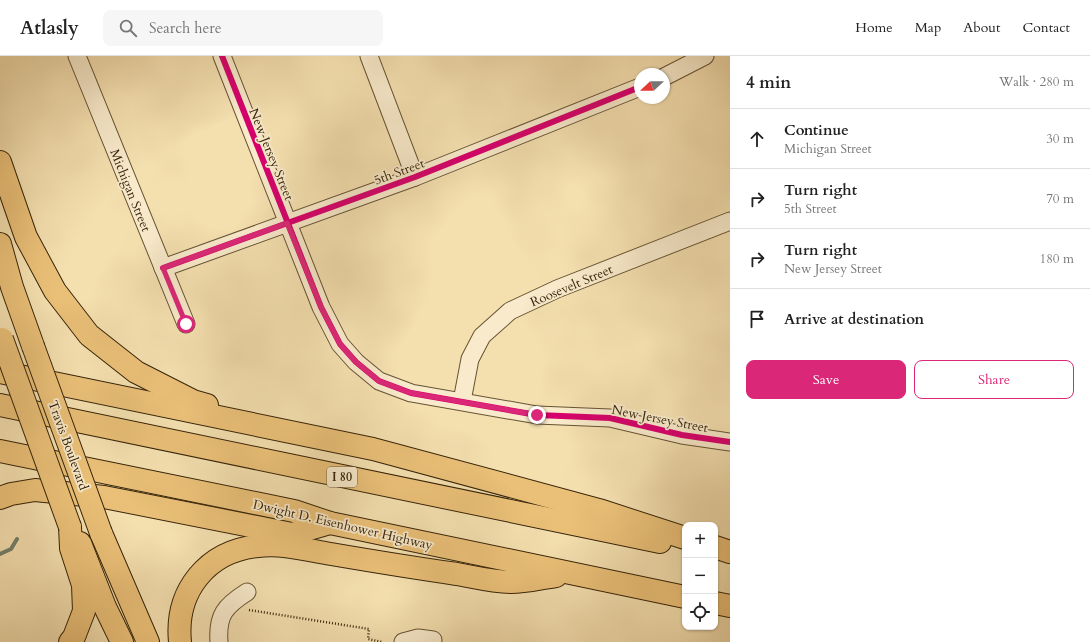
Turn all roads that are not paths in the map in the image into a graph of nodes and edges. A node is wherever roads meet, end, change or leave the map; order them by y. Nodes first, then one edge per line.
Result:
1 (77, 56) edge
2 (222, 56) edge
3 (369, 56) edge
4 (705, 56) edge
5 (670, 74) edge
6 (634, 89) edge
7 (0, 162) edge
8 (415, 177) junction
9 (730, 221) edge
10 (287, 223) junction
11 (0, 244) edge
12 (163, 268) junction
13 (186, 324) dead end
14 (1, 336) edge
15 (0, 372) edge
16 (462, 401) junction
17 (0, 405) edge
18 (255, 426) junction
19 (730, 442) edge
20 (0, 451) edge
21 (0, 498) edge
22 (330, 523) junction
23 (70, 527) junction
24 (682, 537) edge
25 (682, 546) edge
26 (718, 548) edge
27 (730, 552) edge
28 (718, 554) edge
29 (730, 556) edge
30 (572, 574) junction
31 (247, 592) dead end
32 (682, 596) edge
33 (718, 604) edge
34 (730, 606) edge
35 (433, 640) dead end
36 (70, 642) edge
37 (122, 642) edge
38 (148, 642) edge
39 (180, 642) edge
40 (219, 642) edge
41 (403, 642) edge

1 - 12 street, Michigan Street
2 - 10 street, New Jersey Street
3 - 8 street
4 - 5 street
6 - 8 street, 5th Street
7 - 18 main road
8 - 10 street, 5th Street
9 - 16 street, Roosevelt Street
10 - 12 street, 5th Street
10 - 16 street, New Jersey Street
11 - 38 main road, Travis Boulevard, bridge
12 - 13 street, Michigan Street
14 - 23 main road, Travis Boulevard, bridge
15 - 18 main road
16 - 19 street, New Jersey Street
17 - 25 main road, I 80
18 - 24 main road
20 - 22 main road, Dwight D. Eisenhower Highway
21 - 22 main road
22 - 30 main road, Dwight D. Eisenhower Highway
23 - 36 main road
23 - 37 main road, Travis Boulevard
26 - 27 main road
28 - 29 main road
30 - 32 main road, Dwight D. Eisenhower Highway
30 - 39 main road
31 - 40 street
33 - 34 main road
35 - 41 street

